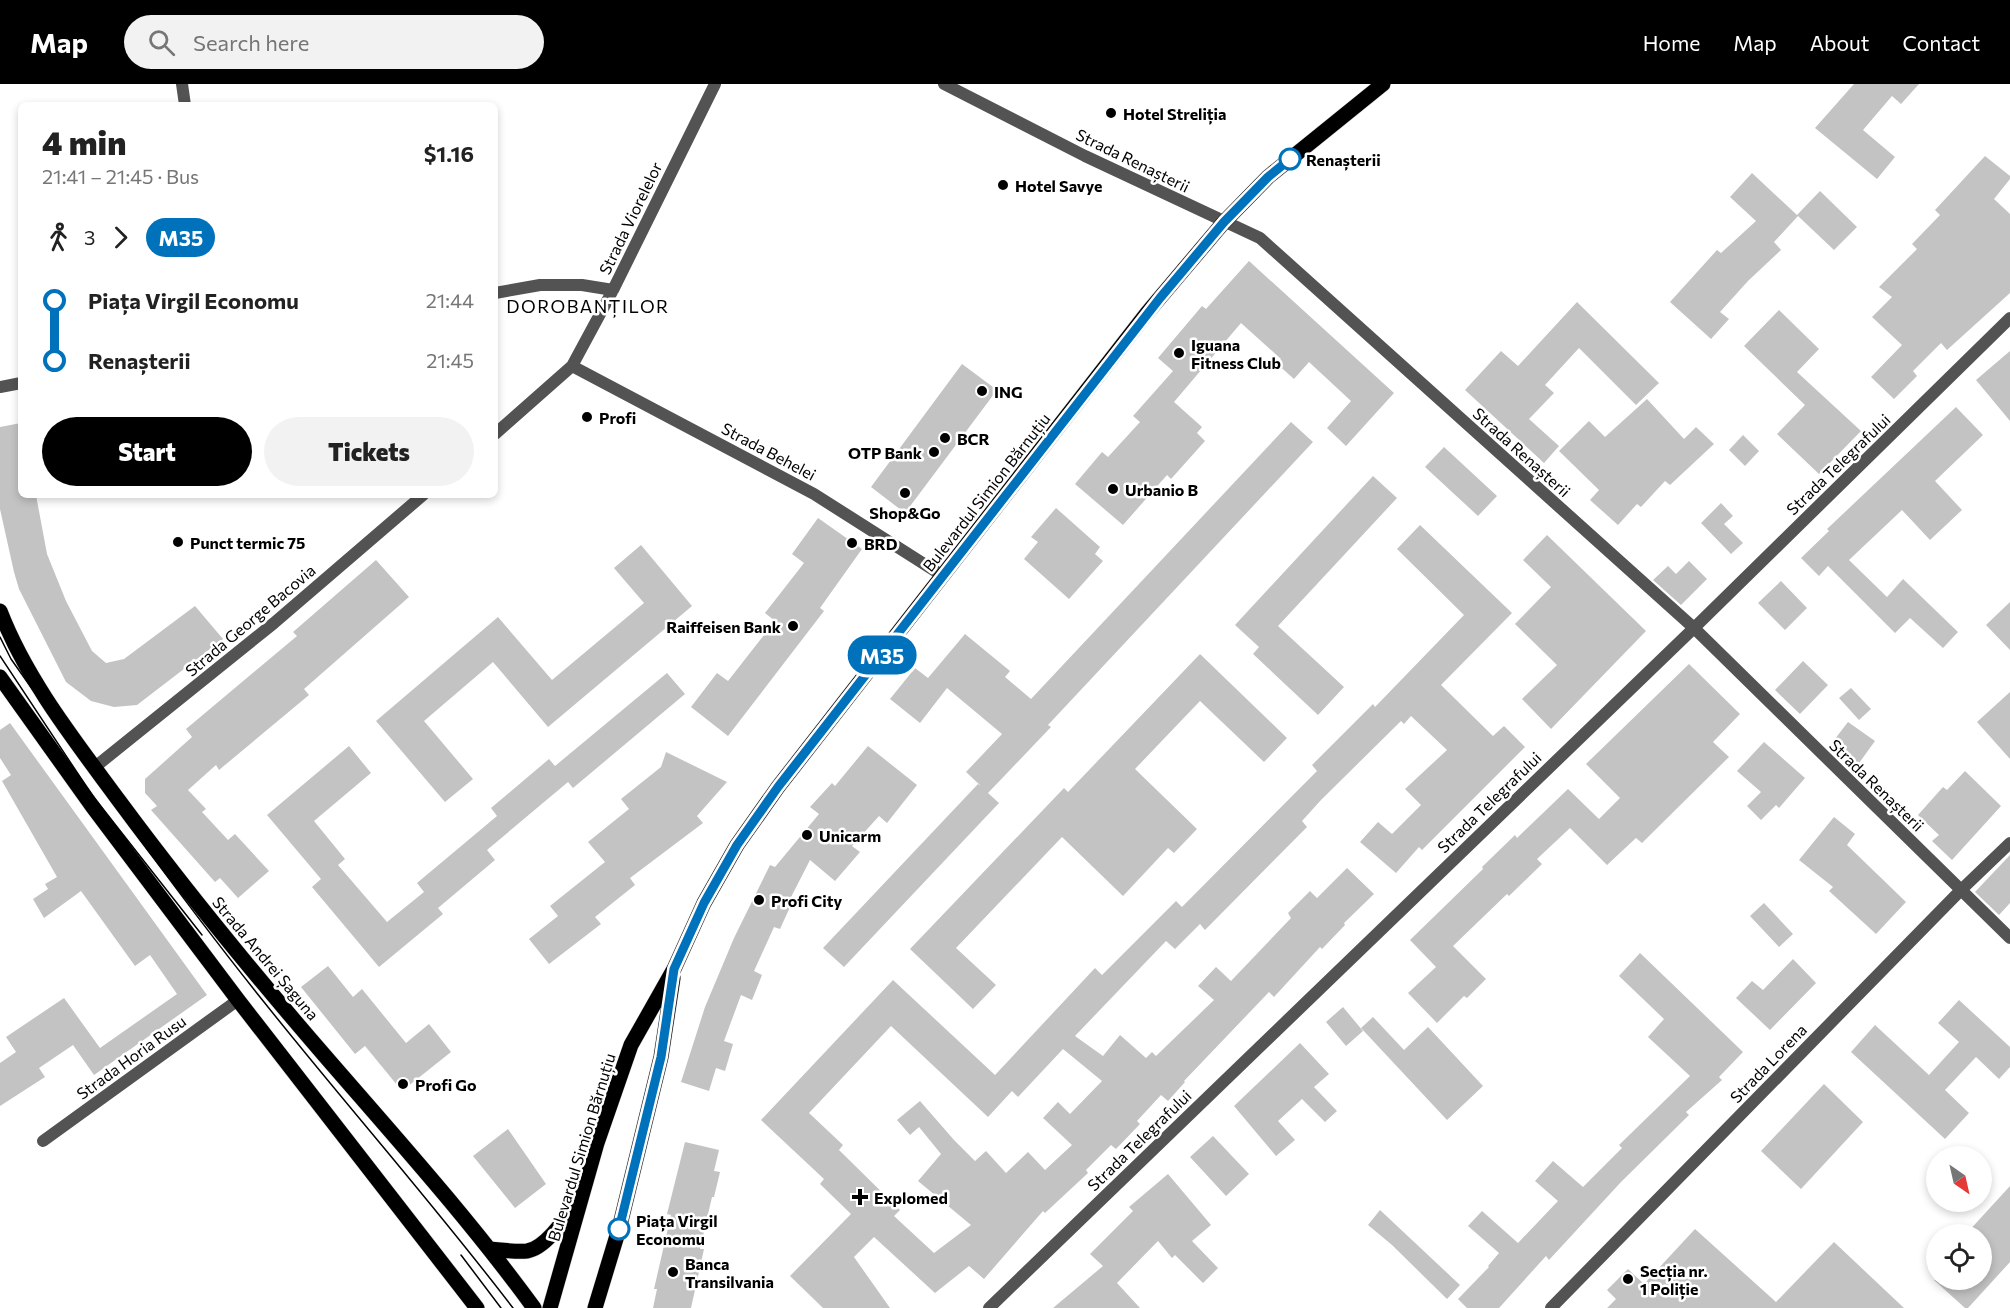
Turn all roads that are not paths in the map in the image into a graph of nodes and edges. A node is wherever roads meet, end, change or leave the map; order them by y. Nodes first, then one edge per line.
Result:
1 (182, 84) edge
2 (715, 84) edge
3 (944, 84) edge
4 (1383, 84) edge
5 (185, 102) edge
6 (1224, 222) junction
7 (613, 290) junction
8 (498, 292) edge
9 (2010, 318) edge
10 (572, 366) junction
11 (18, 384) edge
12 (0, 387) edge
13 (498, 431) edge
14 (420, 498) edge
15 (944, 576) junction
16 (0, 611) edge
17 (1694, 628) junction
18 (0, 677) edge
19 (95, 768) junction
20 (2010, 843) edge
21 (1961, 890) junction
22 (2010, 938) edge
23 (674, 969) junction
24 (238, 1000) junction
25 (43, 1141) dead end
26 (584, 1193) junction
27 (489, 1249) junction
28 (477, 1308) edge
29 (534, 1308) edge
30 (550, 1308) edge
31 (595, 1308) edge
32 (989, 1308) edge
33 (1551, 1308) edge

1 - 5 street
2 - 7 street, Strada Viorelelor
3 - 6 street, Strada Renașterii
4 - 6 main road, Bulevardul Simion Bărnuțiu
6 - 15 main road, Bulevardul Simion Bărnuțiu
6 - 17 street, Strada Renașterii
7 - 8 street
7 - 10 street, Strada Viorelelor
9 - 17 street, Strada Telegrafului
10 - 13 street
10 - 15 street, Strada Behelei
11 - 12 street
14 - 19 street, Strada George Bacovia
15 - 23 main road, Bulevardul Simion Bărnuțiu
16 - 19 main road, Strada Andrei Șaguna
17 - 21 street, Strada Renașterii
17 - 32 street, Strada Telegrafului
18 - 24 main road
19 - 27 main road, Strada Andrei Șaguna
20 - 21 street, Strada Lorena
21 - 22 street, Strada Renașterii
21 - 33 street, Strada Lorena
23 - 26 main road, Bulevardul Simion Bărnuțiu
23 - 31 main road, Bulevardul Simion Bărnuțiu
24 - 25 street, Strada Horia Rusu
24 - 28 main road
26 - 27 main road
26 - 30 main road, Bulevardul Simion Bărnuțiu
27 - 29 main road, Strada Andrei Șaguna

